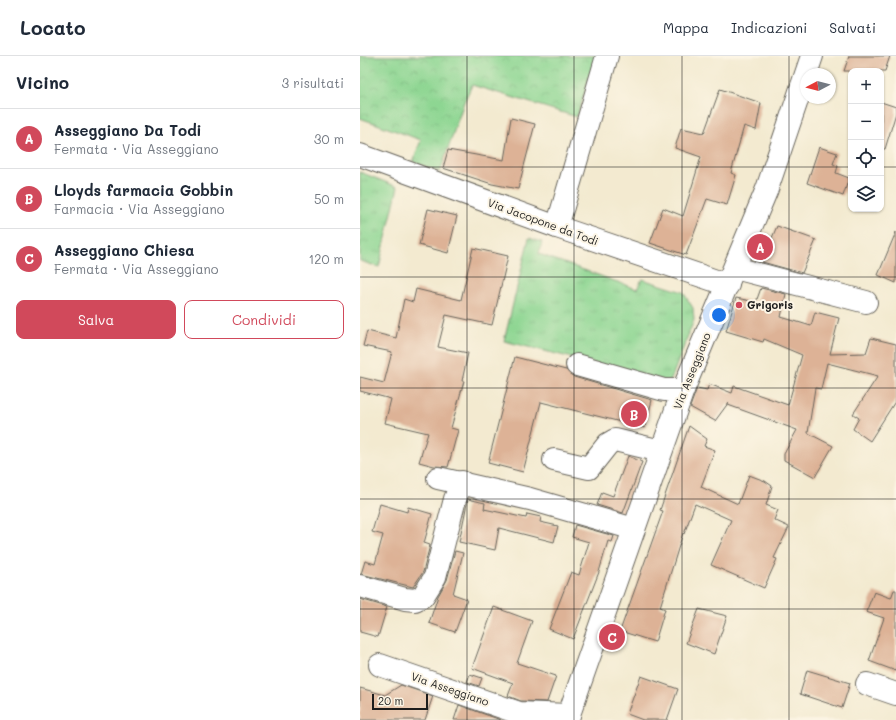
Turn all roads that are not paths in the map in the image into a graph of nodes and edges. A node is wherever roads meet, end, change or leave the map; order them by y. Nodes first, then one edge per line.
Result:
1 (607, 56) edge
2 (812, 56) edge
3 (360, 155) edge
4 (557, 227) junction
5 (731, 277) junction
6 (866, 302) dead end
7 (577, 365) dead end
8 (683, 390) junction
9 (660, 451) junction
10 (554, 460) dead end
11 (438, 478) dead end
12 (462, 482) junction
13 (634, 529) junction
14 (360, 586) edge
15 (380, 665) dead end
16 (867, 684) dead end
17 (896, 694) edge
18 (568, 718) edge

1 - 4 street
2 - 5 street, Via Asseggiano
3 - 4 street, Via Jacopone da Todi
4 - 5 street, Via Jacopone da Todi
5 - 6 street, Via Jacopone da Todi
5 - 8 street, Via Asseggiano
7 - 8 street
8 - 9 street, Via Asseggiano
9 - 10 street
9 - 13 street, Via Asseggiano
11 - 12 street
12 - 13 street
12 - 14 street
13 - 18 street, Via Asseggiano
15 - 18 street, Via Asseggiano
16 - 17 street

